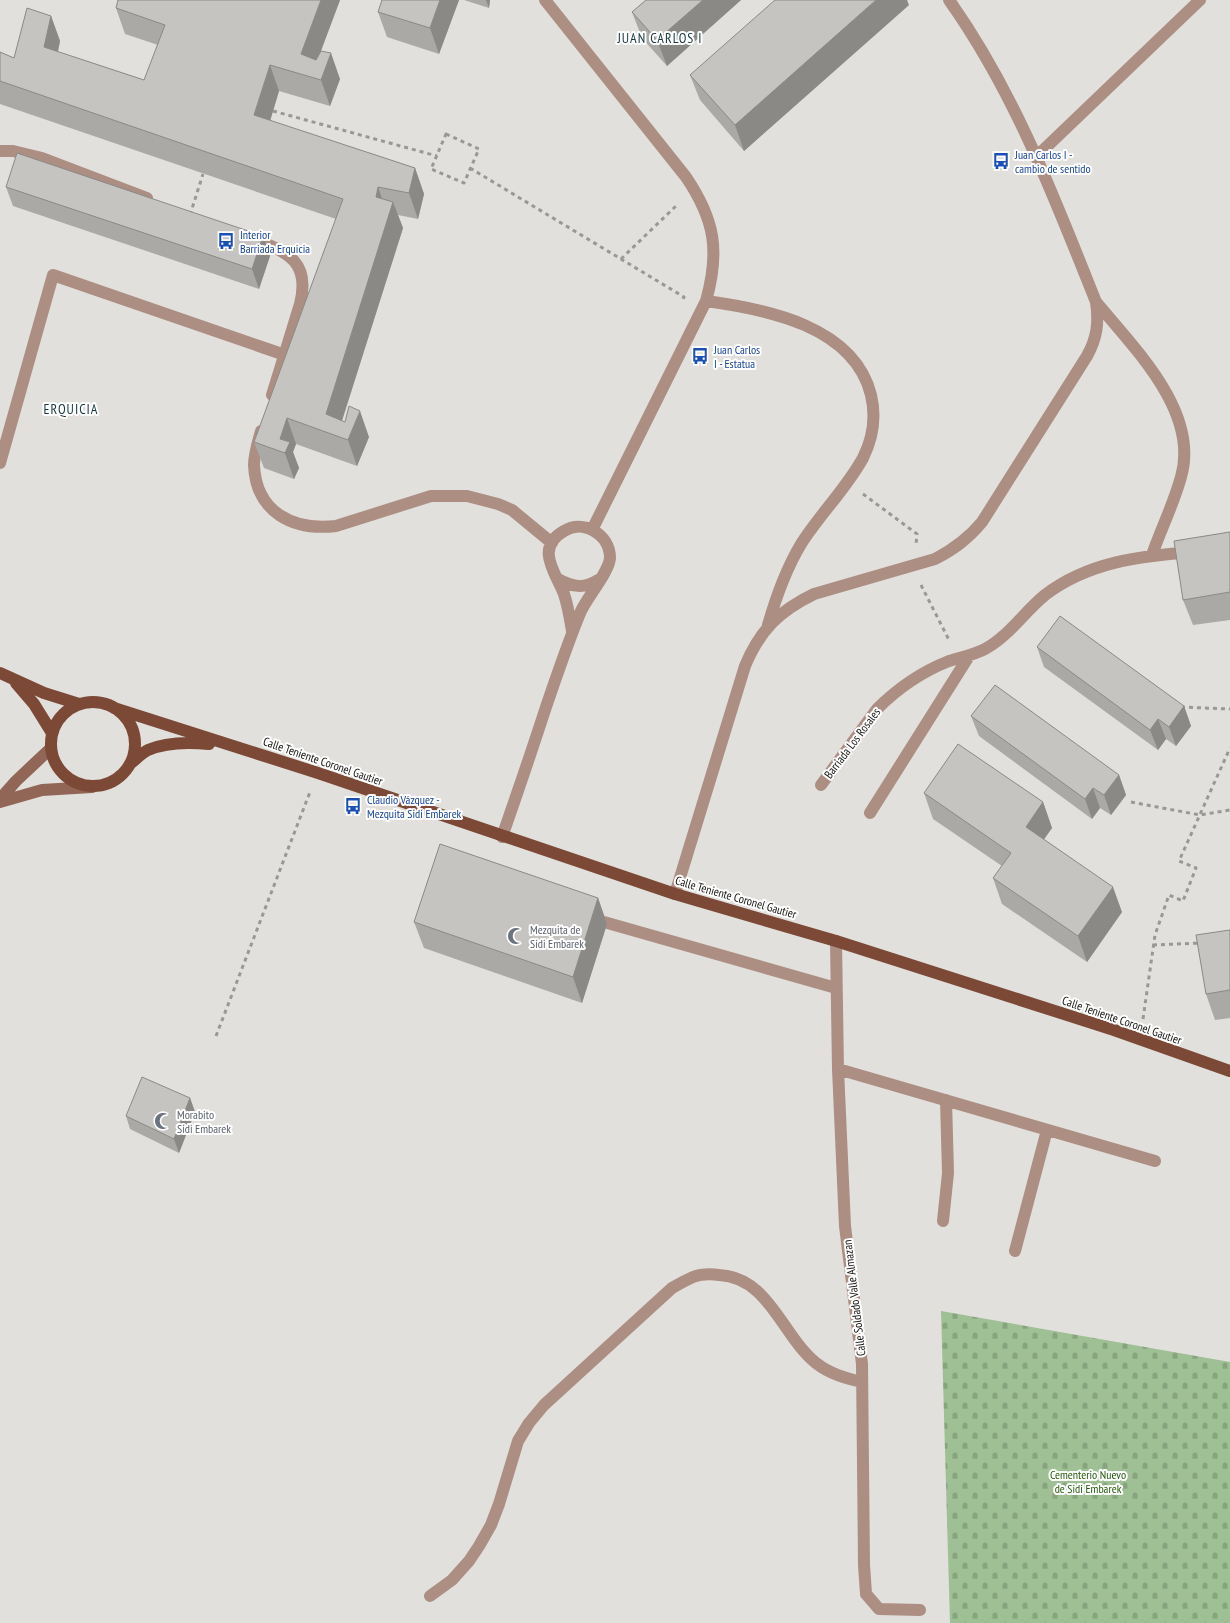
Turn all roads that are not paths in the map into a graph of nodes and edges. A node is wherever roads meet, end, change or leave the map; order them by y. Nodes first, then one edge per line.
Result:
1 (545, 0) edge
2 (949, 0) edge
3 (1200, 0) edge
4 (0, 151) edge
5 (1037, 156) junction
6 (190, 214) edge
7 (245, 236) edge
8 (706, 301) junction
9 (1096, 302) junction
10 (285, 355) junction
11 (270, 402) edge
12 (264, 421) edge
13 (0, 463) edge
14 (592, 530) junction
15 (552, 543) junction
16 (1201, 551) edge
17 (1152, 555) junction
18 (558, 579) junction
19 (600, 579) junction
20 (768, 626) junction
21 (572, 631) junction
22 (969, 656) junction
23 (6, 675) edge
24 (79, 704) junction
25 (114, 708) junction
26 (52, 734) junction
27 (235, 746) junction
28 (51, 748) junction
29 (132, 763) junction
30 (821, 785) dead end
31 (92, 787) junction
32 (0, 800) edge
33 (870, 812) dead end
34 (502, 837) junction
35 (675, 894) junction
36 (604, 922) dead end
37 (836, 941) junction
38 (836, 988) junction
39 (838, 1069) junction
40 (1230, 1071) edge
41 (946, 1100) junction
42 (1047, 1130) junction
43 (1155, 1161) dead end
44 (943, 1221) dead end
45 (1015, 1251) dead end
46 (862, 1382) junction
47 (430, 1596) dead end
48 (920, 1610) dead end

1 - 8 street
2 - 5 street
3 - 5 street
4 - 6 street
5 - 9 street
7 - 10 street
8 - 14 street
8 - 20 street
9 - 17 street
9 - 20 street
10 - 11 street
10 - 13 street
12 - 15 street
14 - 15 street
14 - 19 street
15 - 18 street
16 - 17 street, Barriada Los Rosales
17 - 22 street, Barriada Los Rosales
18 - 19 street
18 - 21 street
19 - 21 street
20 - 35 street
21 - 34 street
22 - 30 street, Barriada Los Rosales
22 - 33 street
23 - 24 main road
23 - 26 main road
24 - 25 main road
24 - 26 main road
25 - 27 main road, Calle Teniente Coronel Gautier
25 - 29 main road
26 - 28 main road
27 - 29 main road, Calle Teniente Coronel Gautier
27 - 34 main road, Calle Teniente Coronel Gautier
28 - 31 main road
28 - 32 street
29 - 31 main road
31 - 32 street
34 - 35 main road, Calle Teniente Coronel Gautier
35 - 37 main road, Calle Teniente Coronel Gautier
36 - 38 street
37 - 38 street, Calle Soldado Valle Almazan
37 - 40 main road, Calle Teniente Coronel Gautier
38 - 39 street, Calle Soldado Valle Almazan
39 - 41 street
39 - 46 street, Calle Soldado Valle Almazan
41 - 42 street
41 - 44 street
42 - 43 street
42 - 45 street
46 - 47 street
46 - 48 street, Calle Soldado Valle Almazan

